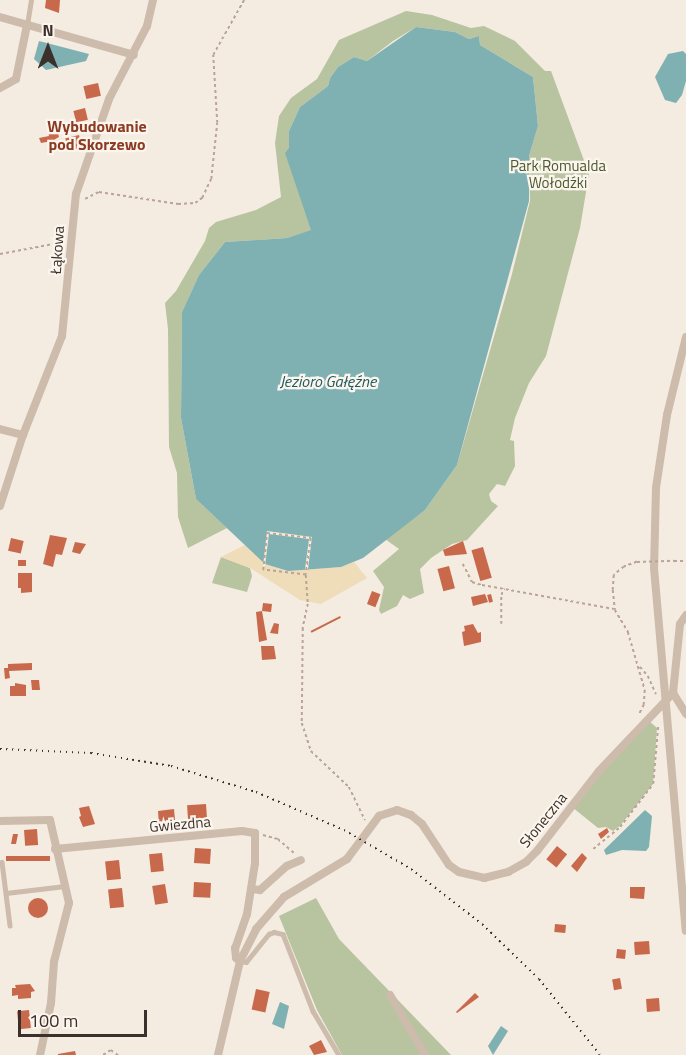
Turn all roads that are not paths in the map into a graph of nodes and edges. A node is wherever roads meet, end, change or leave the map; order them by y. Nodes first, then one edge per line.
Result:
1 (31, 0) edge
2 (153, 0) edge
3 (0, 17) edge
4 (27, 25) junction
5 (134, 55) junction
6 (0, 88) edge
7 (686, 337) edge
8 (0, 429) edge
9 (22, 435) junction
10 (0, 506) edge
11 (686, 615) edge
12 (673, 693) junction
13 (665, 701) junction
14 (686, 714) edge
15 (0, 821) edge
16 (55, 849) junction
17 (301, 860) road end
18 (2, 862) dead end
19 (65, 886) junction
20 (251, 889) junction
21 (6, 893) junction
22 (10, 925) dead end
23 (686, 931) edge
24 (240, 961) junction
25 (390, 995) dead end
26 (40, 1055) edge
27 (218, 1055) edge
28 (339, 1055) edge
29 (425, 1055) edge

1 - 4 lane
2 - 5 street, Łąkowa
3 - 4 street
4 - 5 street
4 - 6 street
5 - 9 street, Łąkowa
7 - 13 street
8 - 9 street
9 - 10 street, Łąkowa
11 - 12 street
12 - 13 street, Słoneczna
12 - 14 street
13 - 23 street
13 - 24 street, Słoneczna
15 - 16 street
16 - 19 street
16 - 20 street, Gwiezdna
17 - 20 street
18 - 21 lane
19 - 21 lane
19 - 26 street
20 - 24 street
21 - 22 lane
24 - 27 street, Słoneczna
24 - 28 lane
25 - 29 street

